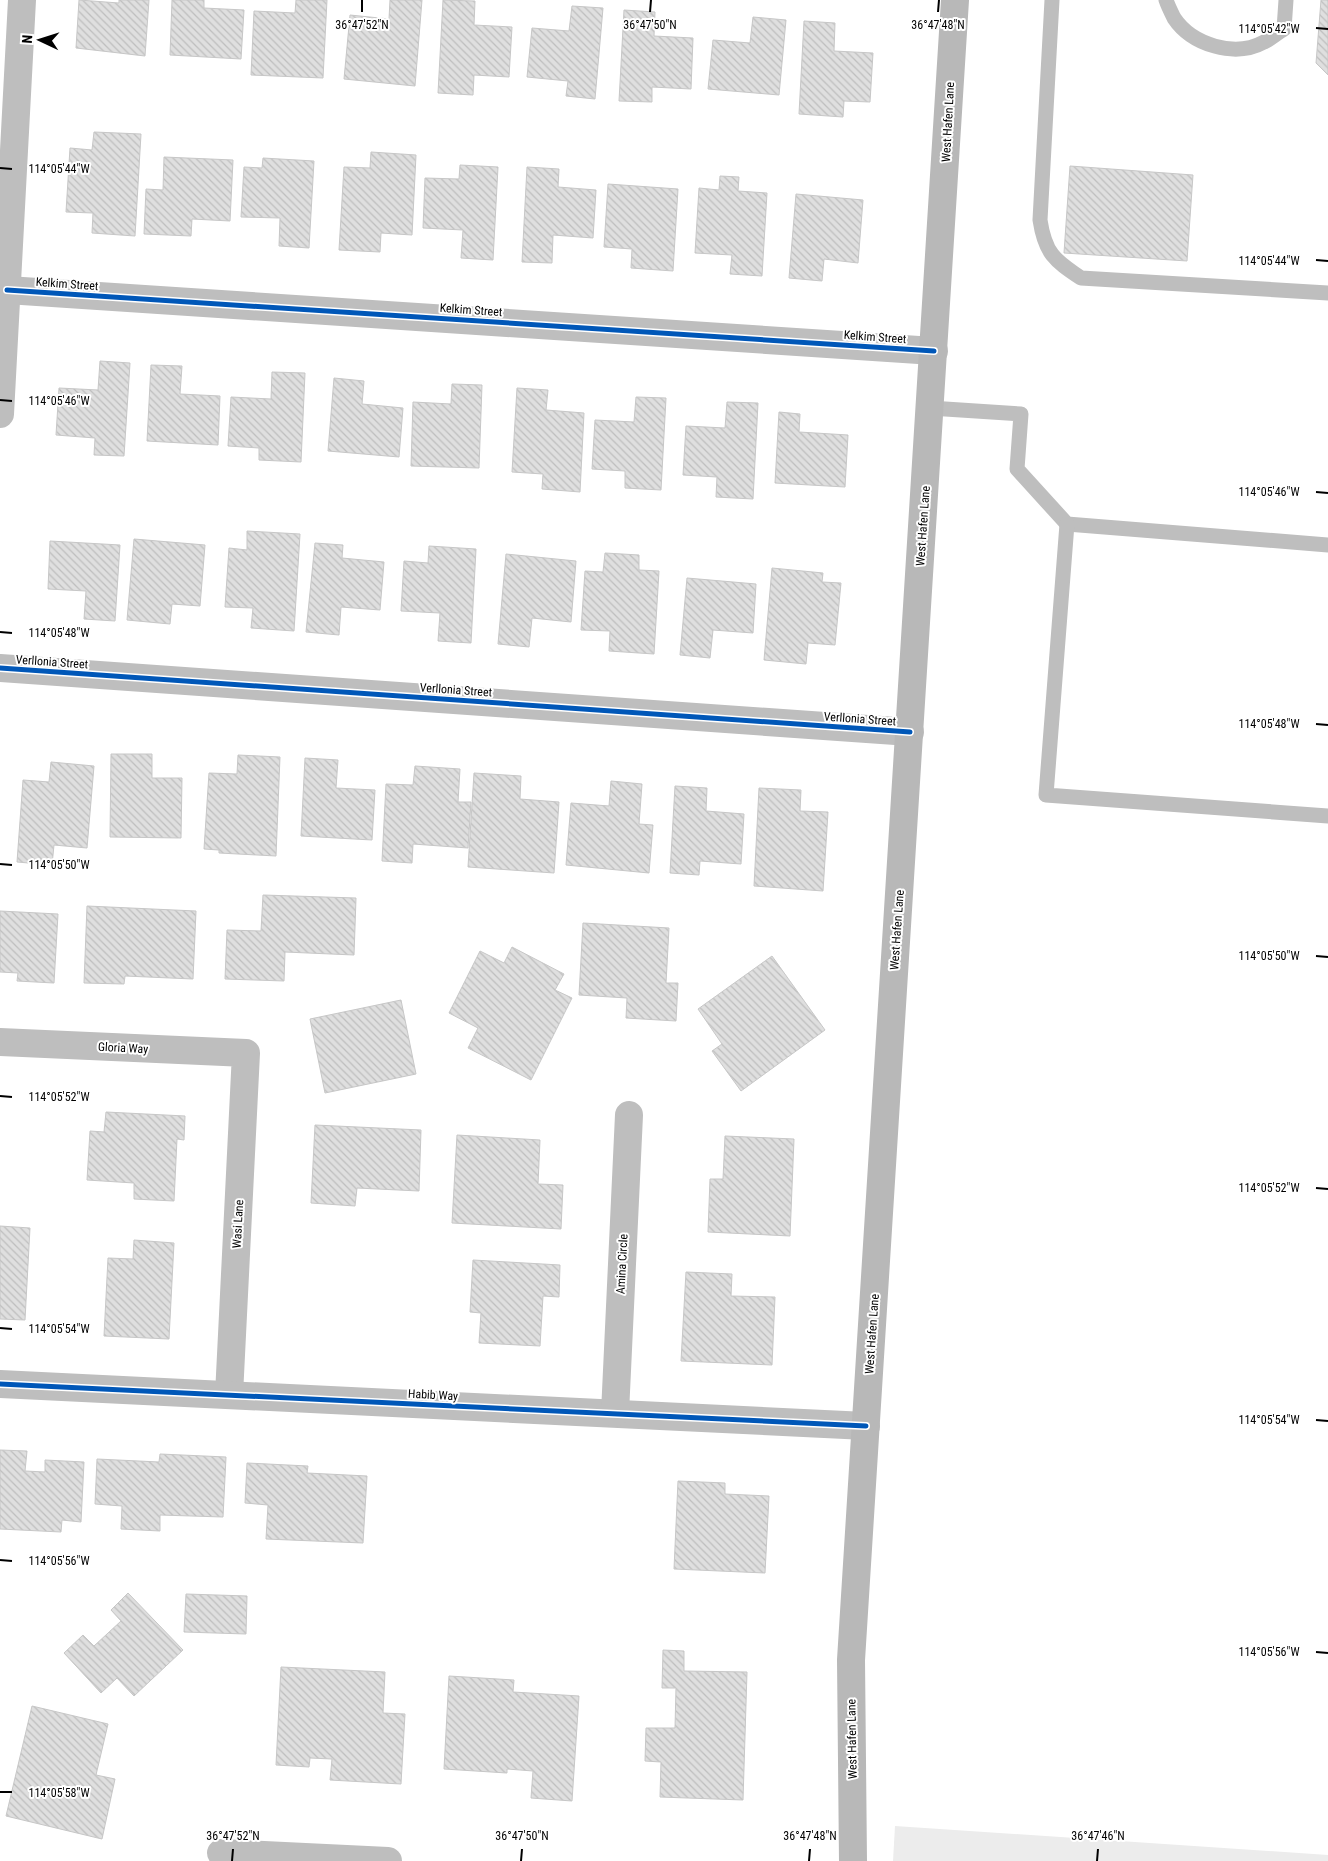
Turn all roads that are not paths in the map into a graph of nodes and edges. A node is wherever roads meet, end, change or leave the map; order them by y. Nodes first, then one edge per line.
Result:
1 (22, 0) edge
2 (956, 0) edge
3 (1052, 0) edge
4 (1166, 0) edge
5 (1286, 0) edge
6 (7, 290) junction
7 (1328, 294) edge
8 (934, 351) junction
9 (930, 408) junction
10 (0, 414) edge
11 (1067, 524) junction
12 (1328, 545) edge
13 (0, 668) edge
14 (910, 732) junction
15 (1328, 816) edge
16 (0, 1042) edge
17 (246, 1054) joint
18 (628, 1115) dead end
19 (0, 1384) edge
20 (229, 1395) junction
21 (616, 1413) junction
22 (866, 1426) junction
23 (221, 1853) dead end
24 (388, 1861) edge
25 (853, 1861) edge

1 - 6 street
2 - 8 main road, West Hafen Lane
3 - 7 lane
4 - 5 lane
6 - 8 street, Kelkim Street
6 - 10 street
8 - 9 main road, West Hafen Lane
9 - 11 lane
9 - 14 main road, West Hafen Lane
11 - 12 lane
11 - 15 lane
13 - 14 street, Verllonia Street
14 - 22 main road, West Hafen Lane
16 - 17 street, Gloria Way
17 - 20 street, Wasi Lane
18 - 21 street, Amina Circle
19 - 20 street, Habib Way
20 - 21 street, Habib Way
21 - 22 street, Habib Way
22 - 25 main road, West Hafen Lane
23 - 24 street

